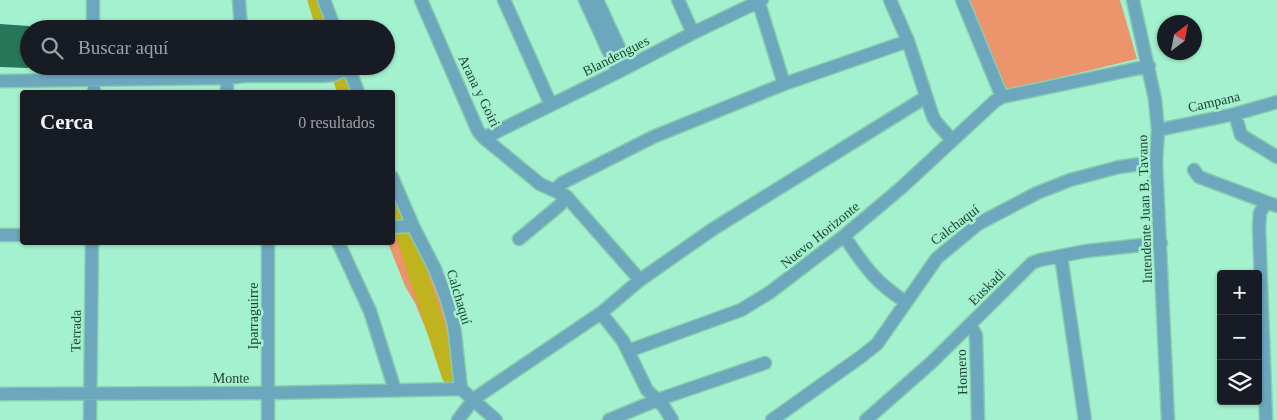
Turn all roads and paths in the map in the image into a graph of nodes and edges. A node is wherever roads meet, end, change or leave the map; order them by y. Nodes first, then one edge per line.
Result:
1 (93, 0) edge
2 (239, 0) edge
3 (324, 0) edge
4 (421, 0) edge
5 (504, 0) edge
6 (585, 0) edge
7 (597, 0) edge
8 (678, 0) edge
9 (890, 0) edge
10 (962, 0) edge
11 (1133, 0) edge
12 (760, 1) edge
13 (94, 20) edge
14 (240, 20) edge
15 (332, 20) edge
16 (693, 33) junction
17 (908, 41) junction
18 (1149, 66) junction
19 (623, 70) junction
20 (70, 75) edge
21 (94, 75) edge
22 (148, 75) edge
23 (235, 75) edge
24 (306, 75) edge
25 (327, 75) edge
26 (351, 75) edge
27 (228, 78) junction
28 (0, 81) edge
29 (784, 84) junction
30 (94, 90) edge
31 (227, 90) edge
32 (357, 90) edge
33 (926, 97) junction
34 (1002, 97) junction
35 (1277, 102) edge
36 (551, 105) junction
37 (1235, 114) junction
38 (1158, 130) junction
39 (484, 138) junction
40 (952, 140) junction
41 (1277, 157) edge
42 (1156, 162) junction
43 (1194, 170) dead end
44 (395, 184) edge
45 (561, 193) junction
46 (1271, 204) edge
47 (414, 226) junction
48 (395, 227) edge
49 (0, 235) edge
50 (20, 235) edge
51 (844, 236) junction
52 (519, 239) dead end
53 (1161, 243) junction
54 (92, 245) edge
55 (268, 245) edge
56 (339, 245) edge
57 (1061, 256) junction
58 (640, 280) junction
59 (906, 302) junction
60 (601, 313) junction
61 (970, 325) junction
62 (628, 351) junction
63 (765, 363) dead end
64 (461, 389) junction
65 (395, 390) junction
66 (90, 392) junction
67 (268, 393) junction
68 (0, 394) edge
69 (473, 400) junction
70 (657, 400) junction
71 (90, 420) edge
72 (268, 420) edge
73 (458, 420) edge
74 (496, 420) edge
75 (609, 420) edge
76 (672, 420) edge
77 (772, 420) edge
78 (866, 420) edge
79 (978, 420) edge
80 (1085, 420) edge
81 (1168, 420) edge
82 (1266, 420) edge

1 - 13 street
2 - 14 street
3 - 15 street
4 - 39 street, Arana y Goiri
5 - 36 street
6 - 19 street
7 - 19 street
8 - 16 street
9 - 17 street
10 - 34 street
11 - 18 street, Intendente Juan B. Tavano
12 - 16 street, Blandengues
12 - 29 street
16 - 19 street, Blandengues
17 - 29 street
17 - 33 street
18 - 34 street
18 - 38 street, Intendente Juan B. Tavano
19 - 36 street, Blandengues
20 - 28 street
21 - 30 street
22 - 27 street
23 - 27 street
24 - 25 street
26 - 32 street
27 - 31 street
29 - 45 street
33 - 40 street
33 - 58 street
34 - 40 street, Nuevo Horizonte
35 - 37 street, Campana
36 - 39 street, Blandengues
37 - 38 street, Campana
37 - 41 street
38 - 42 street, Intendente Juan B. Tavano
39 - 45 street, Arana y Goiri
40 - 51 street, Nuevo Horizonte
42 - 53 street, Intendente Juan B. Tavano
42 - 59 street, Calchaquí
43 - 46 street
44 - 47 street, Calchaquí
45 - 52 street
45 - 58 street, Arana y Goiri
46 - 82 street
47 - 48 street
47 - 64 street, Calchaquí
49 - 50 street
51 - 59 street
51 - 62 street, Nuevo Horizonte
53 - 57 street, Euskadi
53 - 81 street, Intendente Juan B. Tavano
54 - 66 street, Terrada
55 - 67 street, Iparraguirre
56 - 65 street
57 - 61 street, Euskadi
57 - 80 street
58 - 60 street
59 - 77 street, Calchaquí
60 - 62 street
60 - 69 street
61 - 78 street, Euskadi
61 - 79 street, Homero
62 - 70 street
63 - 70 street
64 - 65 street, Monte
64 - 69 street
65 - 67 street, Monte
66 - 67 street, Monte
66 - 68 street, Monte
66 - 71 street, Terrada
67 - 72 street, Iparraguirre
69 - 73 street
69 - 74 street
70 - 75 street
70 - 76 street

